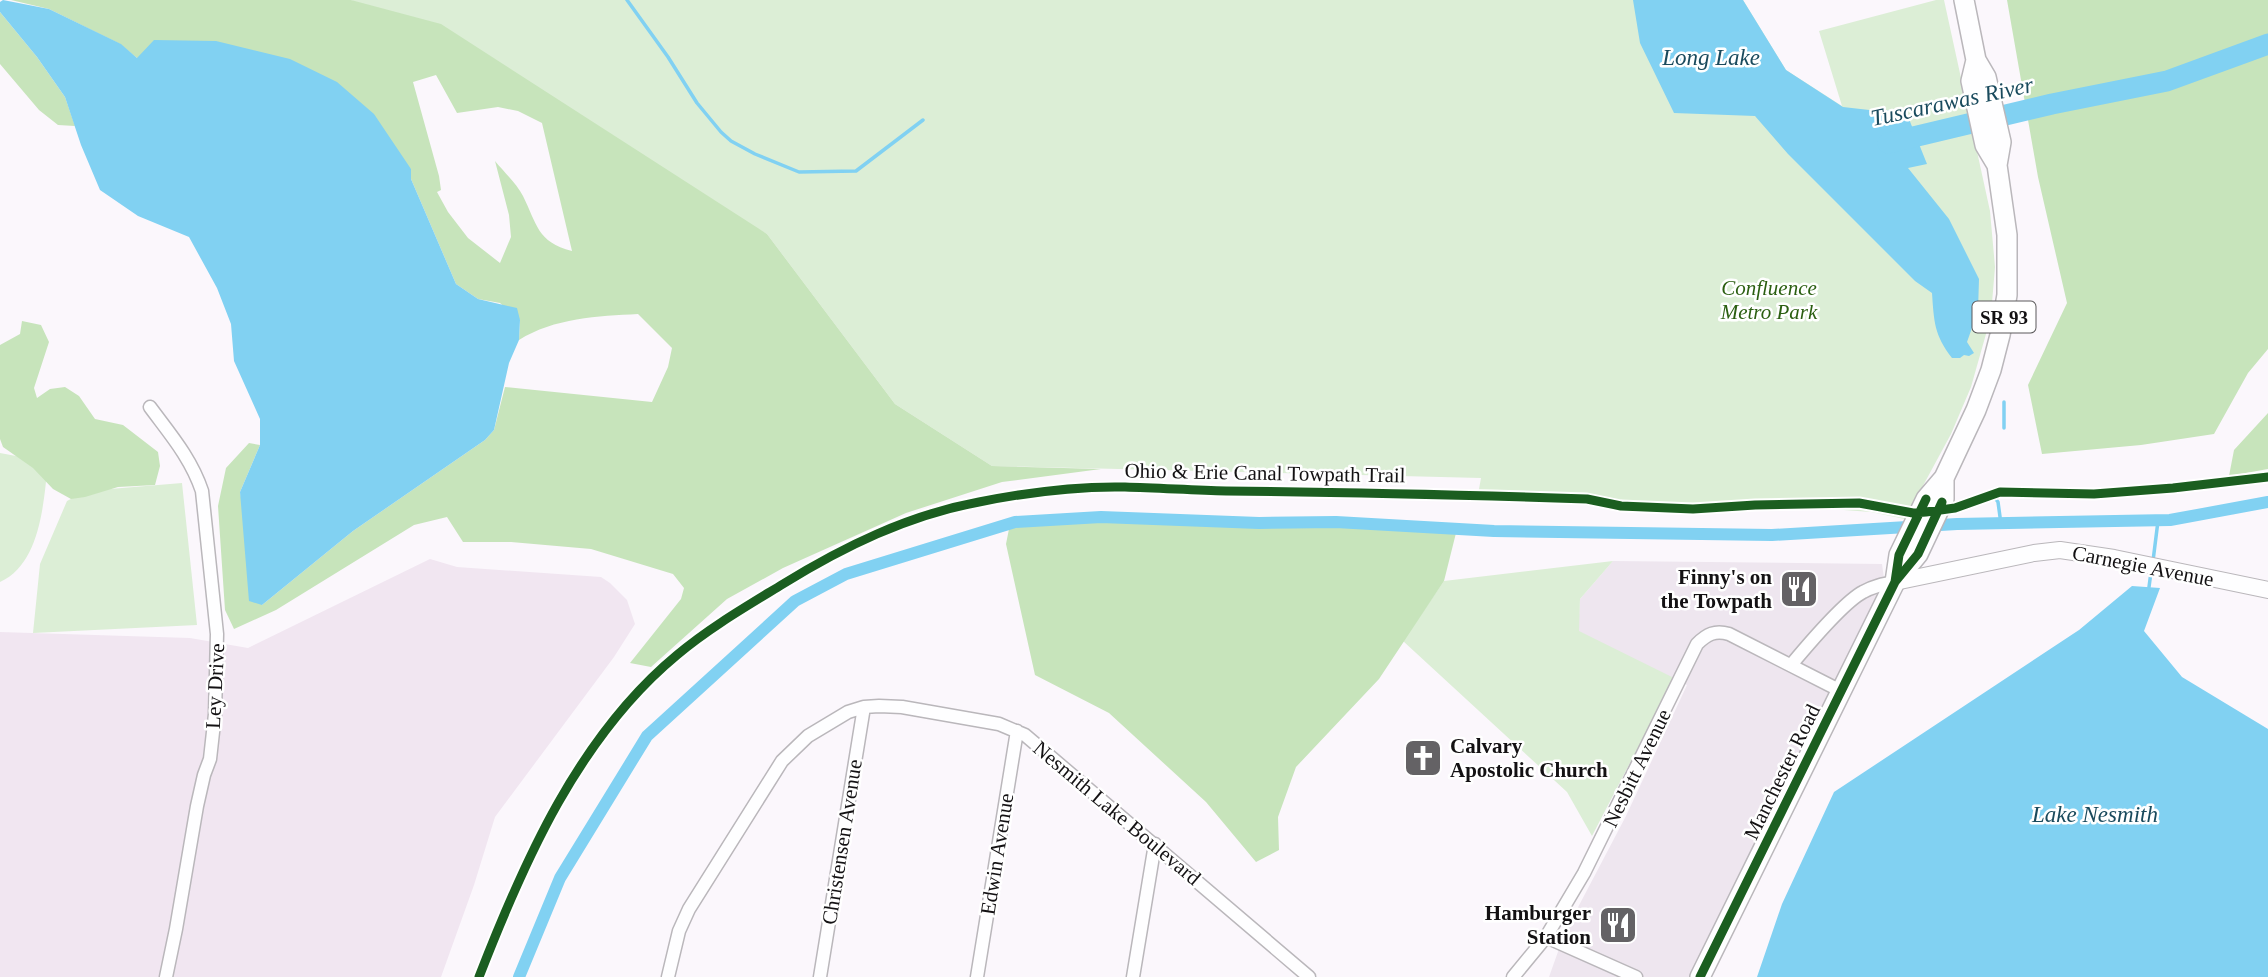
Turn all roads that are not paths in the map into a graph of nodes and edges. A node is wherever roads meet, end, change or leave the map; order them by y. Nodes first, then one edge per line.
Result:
1 (1964, 0) edge
2 (150, 407) dead end
3 (1895, 582) junction
4 (2268, 590) edge
5 (1791, 665) junction
6 (1841, 691) junction
7 (864, 707) junction
8 (1017, 731) junction
9 (1154, 844) junction
10 (1546, 937) junction
11 (1290, 961) junction
12 (166, 977) edge
13 (668, 977) edge
14 (820, 977) edge
15 (977, 977) edge
16 (1133, 977) edge
17 (1288, 977) edge
18 (1309, 977) edge
19 (1513, 977) edge
20 (1636, 977) edge
21 (1700, 977) edge

1 - 3 main road, Manchester Road / SR 93
2 - 12 street, Ley Drive
3 - 4 street, Carnegie Avenue
3 - 5 street
3 - 6 main road, Manchester Road / SR 93
5 - 6 street, Nesbitt Avenue
5 - 10 street, Nesbitt Avenue
6 - 21 main road, Manchester Road / SR 93
7 - 8 street, Nesmith Lake Boulevard
7 - 13 street, Nesmith Lake Boulevard
7 - 14 street, Christensen Avenue
8 - 9 street, Nesmith Lake Boulevard
8 - 15 street, Edwin Avenue
9 - 11 street, Nesmith Lake Boulevard
9 - 16 street
10 - 19 street, Nesbitt Avenue
10 - 20 street
11 - 17 street
11 - 18 street, Nesmith Lake Boulevard

